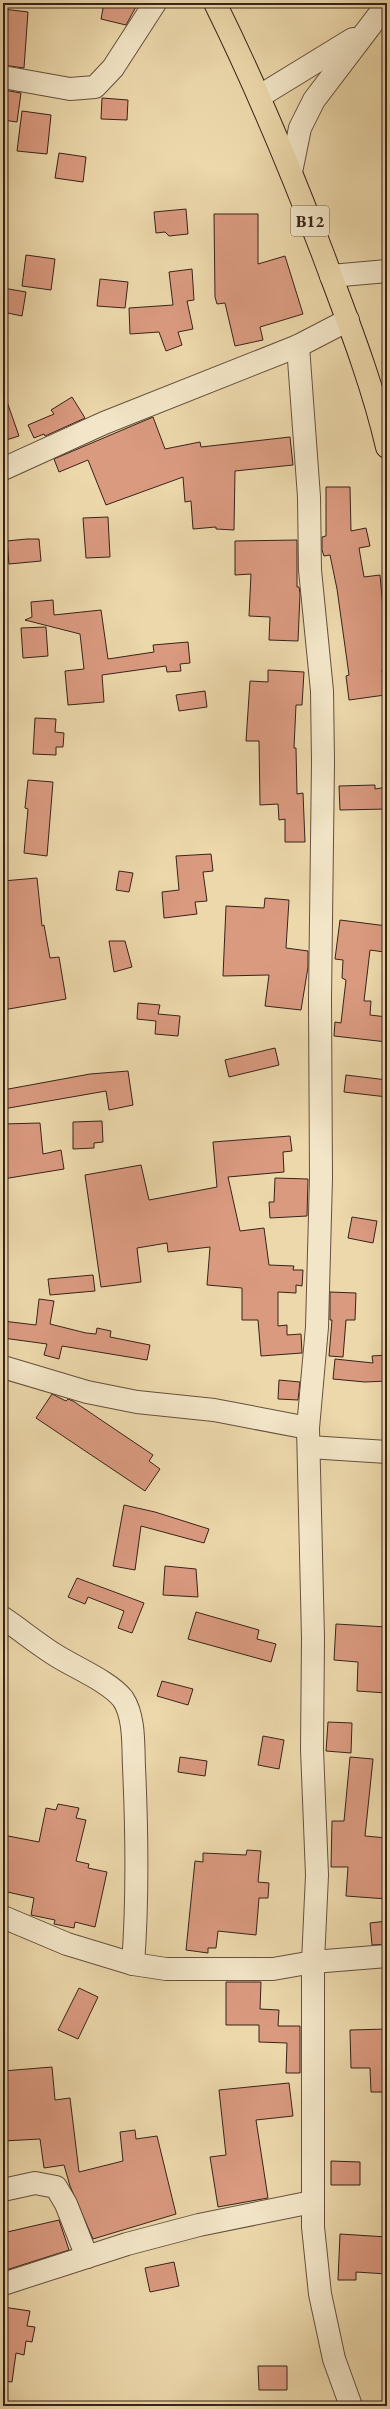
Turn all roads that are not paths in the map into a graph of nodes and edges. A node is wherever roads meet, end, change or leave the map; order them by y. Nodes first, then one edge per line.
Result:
1 (155, 3) edge
2 (215, 3) edge
3 (387, 4) edge
4 (364, 32) junction
5 (3, 77) edge
6 (260, 96) junction
7 (291, 172) junction
8 (387, 271) edge
9 (331, 276) junction
10 (348, 320) junction
11 (298, 346) junction
12 (387, 447) edge
13 (3, 469) edge
14 (3, 1367) edge
15 (308, 1437) junction
16 (387, 1452) edge
17 (3, 1618) edge
18 (3, 1917) edge
19 (387, 1956) edge
20 (313, 1962) junction
21 (133, 1964) junction
22 (3, 2190) edge
23 (312, 2202) junction
24 (87, 2257) junction
25 (3, 2284) edge
26 (351, 2406) edge

1 - 5 street
2 - 6 highway, B12
3 - 4 street
4 - 6 street
4 - 7 street
6 - 7 highway, B12
7 - 9 highway, B12
8 - 9 street
9 - 10 highway, B12
10 - 11 street
10 - 12 highway, B12
11 - 13 street
11 - 15 street
14 - 15 street
15 - 16 street
15 - 20 street
17 - 21 street
18 - 21 street
19 - 20 street
20 - 21 street
20 - 23 street
22 - 24 street
23 - 24 street
23 - 26 street
24 - 25 street

